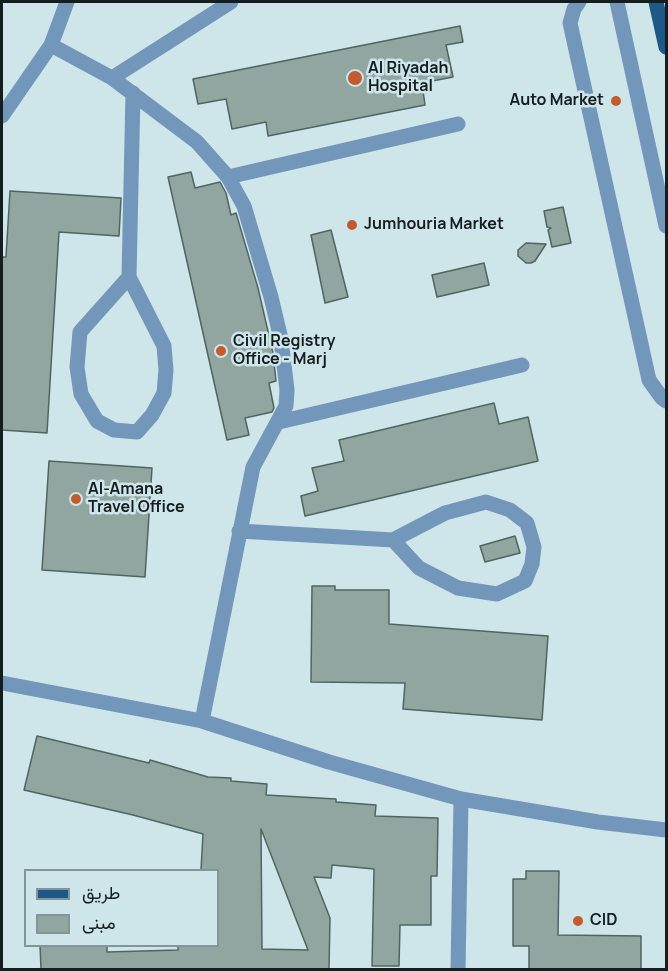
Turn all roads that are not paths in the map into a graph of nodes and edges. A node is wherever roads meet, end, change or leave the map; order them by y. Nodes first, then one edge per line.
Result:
1 (67, 2) edge
2 (231, 2) edge
3 (579, 2) edge
4 (617, 2) edge
5 (656, 2) edge
6 (51, 45) junction
7 (666, 47) edge
8 (112, 78) junction
9 (134, 93) junction
10 (2, 116) edge
11 (458, 124) dead end
12 (228, 177) junction
13 (666, 226) edge
14 (129, 277) junction
15 (522, 365) dead end
16 (666, 401) edge
17 (279, 422) junction
18 (239, 531) junction
19 (393, 540) junction
20 (2, 683) edge
21 (202, 721) junction
22 (461, 799) junction
23 (666, 830) edge
24 (458, 969) edge

1 - 6 street
2 - 8 street
3 - 16 street
4 - 13 street
5 - 7 main road
6 - 8 street
6 - 10 street
8 - 9 street
9 - 12 street
9 - 14 street
11 - 12 street
12 - 17 street
14 - 14 street
15 - 17 street
17 - 18 street
18 - 19 street
18 - 21 street
19 - 19 street
20 - 21 street
21 - 22 street
22 - 23 street
22 - 24 street

